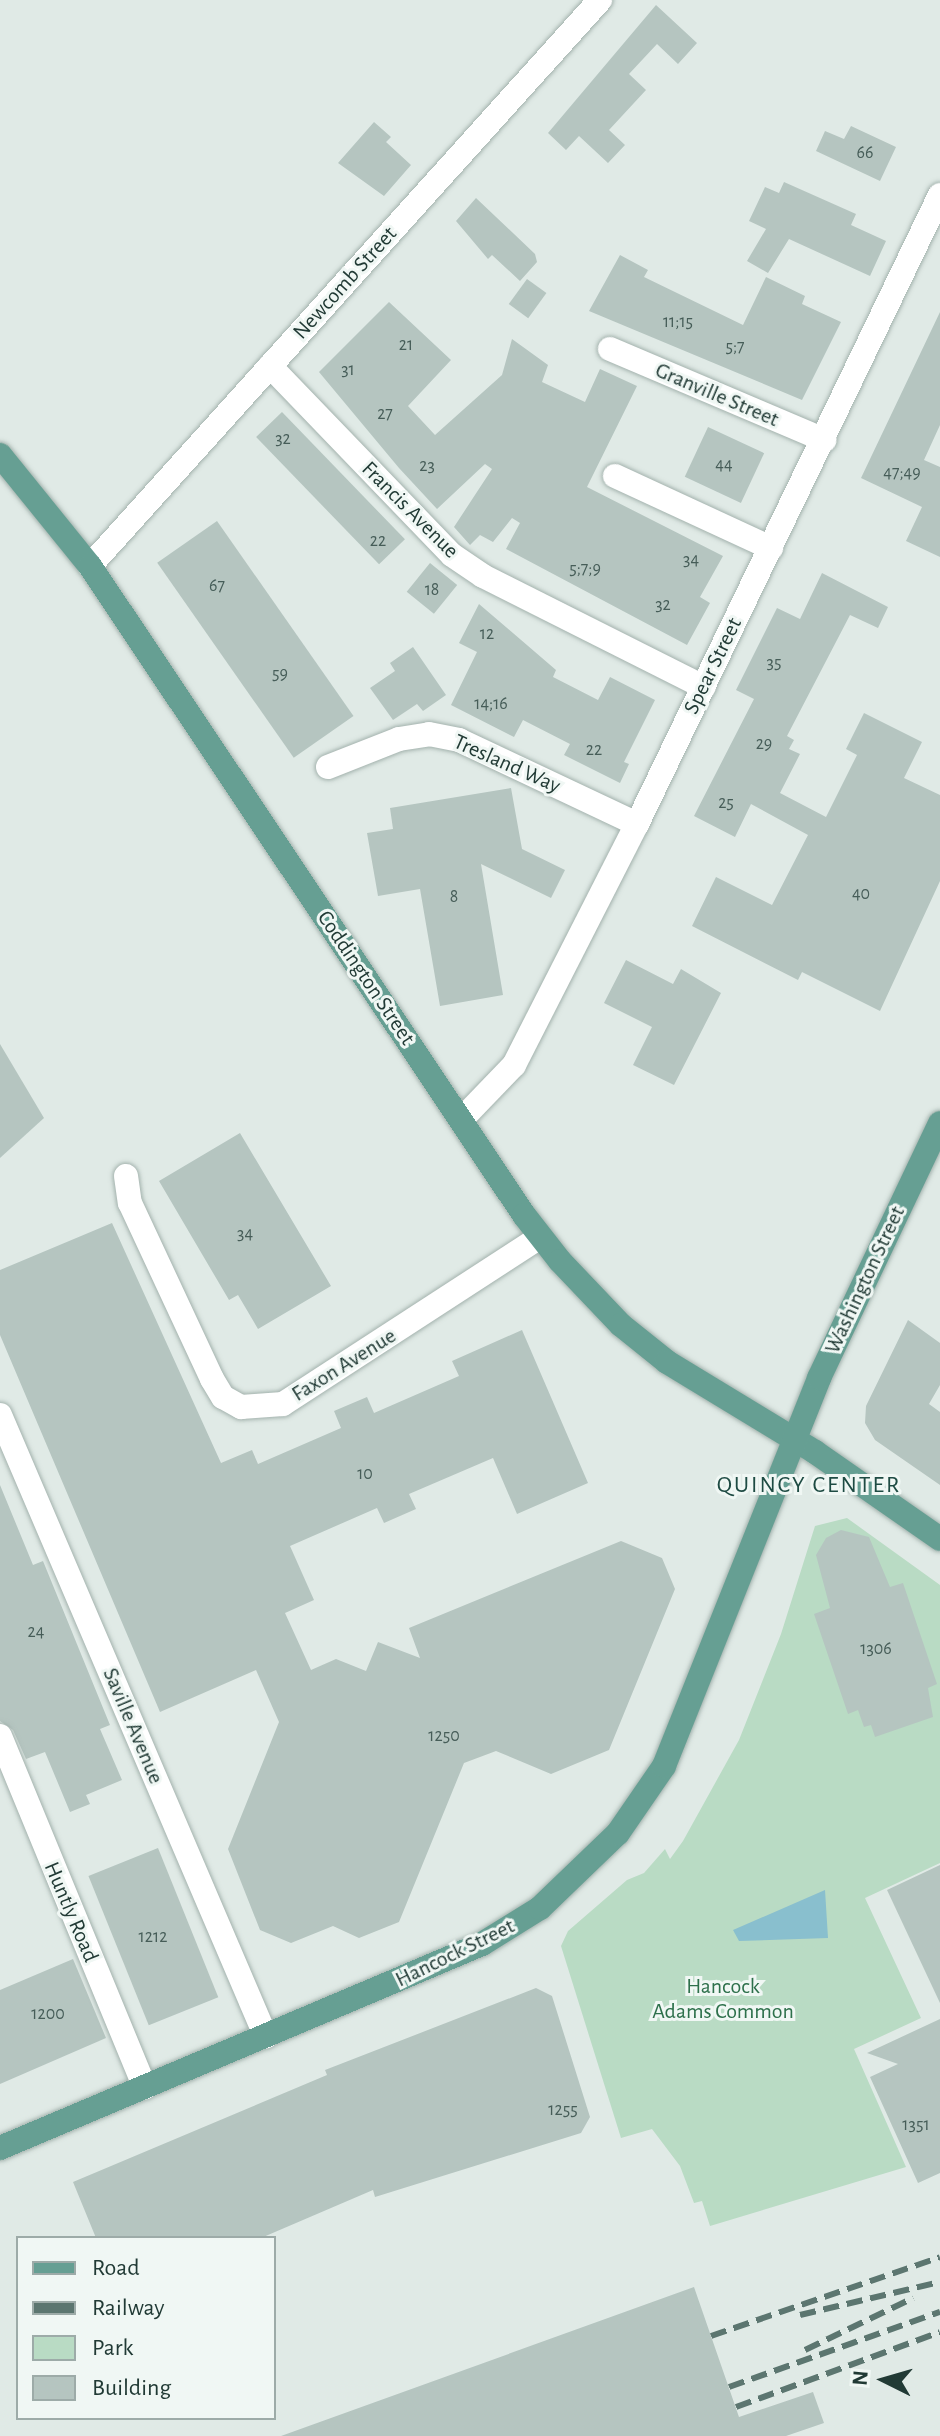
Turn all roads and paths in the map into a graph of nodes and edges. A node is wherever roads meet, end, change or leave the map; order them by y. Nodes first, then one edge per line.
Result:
1 (600, 0) edge
2 (940, 195) edge
3 (610, 349) dead end
4 (270, 366) junction
5 (824, 440) junction
6 (0, 455) edge
7 (615, 476) dead end
8 (771, 548) junction
9 (90, 566) junction
10 (704, 687) junction
11 (328, 767) dead end
12 (637, 824) junction
13 (461, 1120) junction
14 (940, 1123) edge
15 (126, 1176) dead end
16 (540, 1237) junction
17 (0, 1415) edge
18 (793, 1439) junction
19 (940, 1539) edge
20 (0, 1736) edge
21 (266, 2037) junction
22 (145, 2087) junction
23 (0, 2148) edge

1 - 4 street, Newcomb Street
2 - 5 street, Spear Street
3 - 5 street, Granville Street
4 - 9 street, Newcomb Street
4 - 10 street, Francis Avenue
5 - 8 street, Spear Street
6 - 9 main road, Coddington Street
7 - 8 street
8 - 10 street, Spear Street
9 - 13 main road, Coddington Street
10 - 12 street, Spear Street
11 - 12 street, Tresland Way
12 - 13 street, Spear Street
13 - 16 main road, Coddington Street
14 - 18 main road, Washington Street
15 - 16 street, Faxon Avenue
16 - 18 main road, Coddington Street
17 - 21 street, Saville Avenue
18 - 19 main road, Coddington Street
18 - 21 main road, Hancock Street
20 - 22 street, Huntly Road
21 - 22 main road, Hancock Street
22 - 23 main road, Hancock Street

